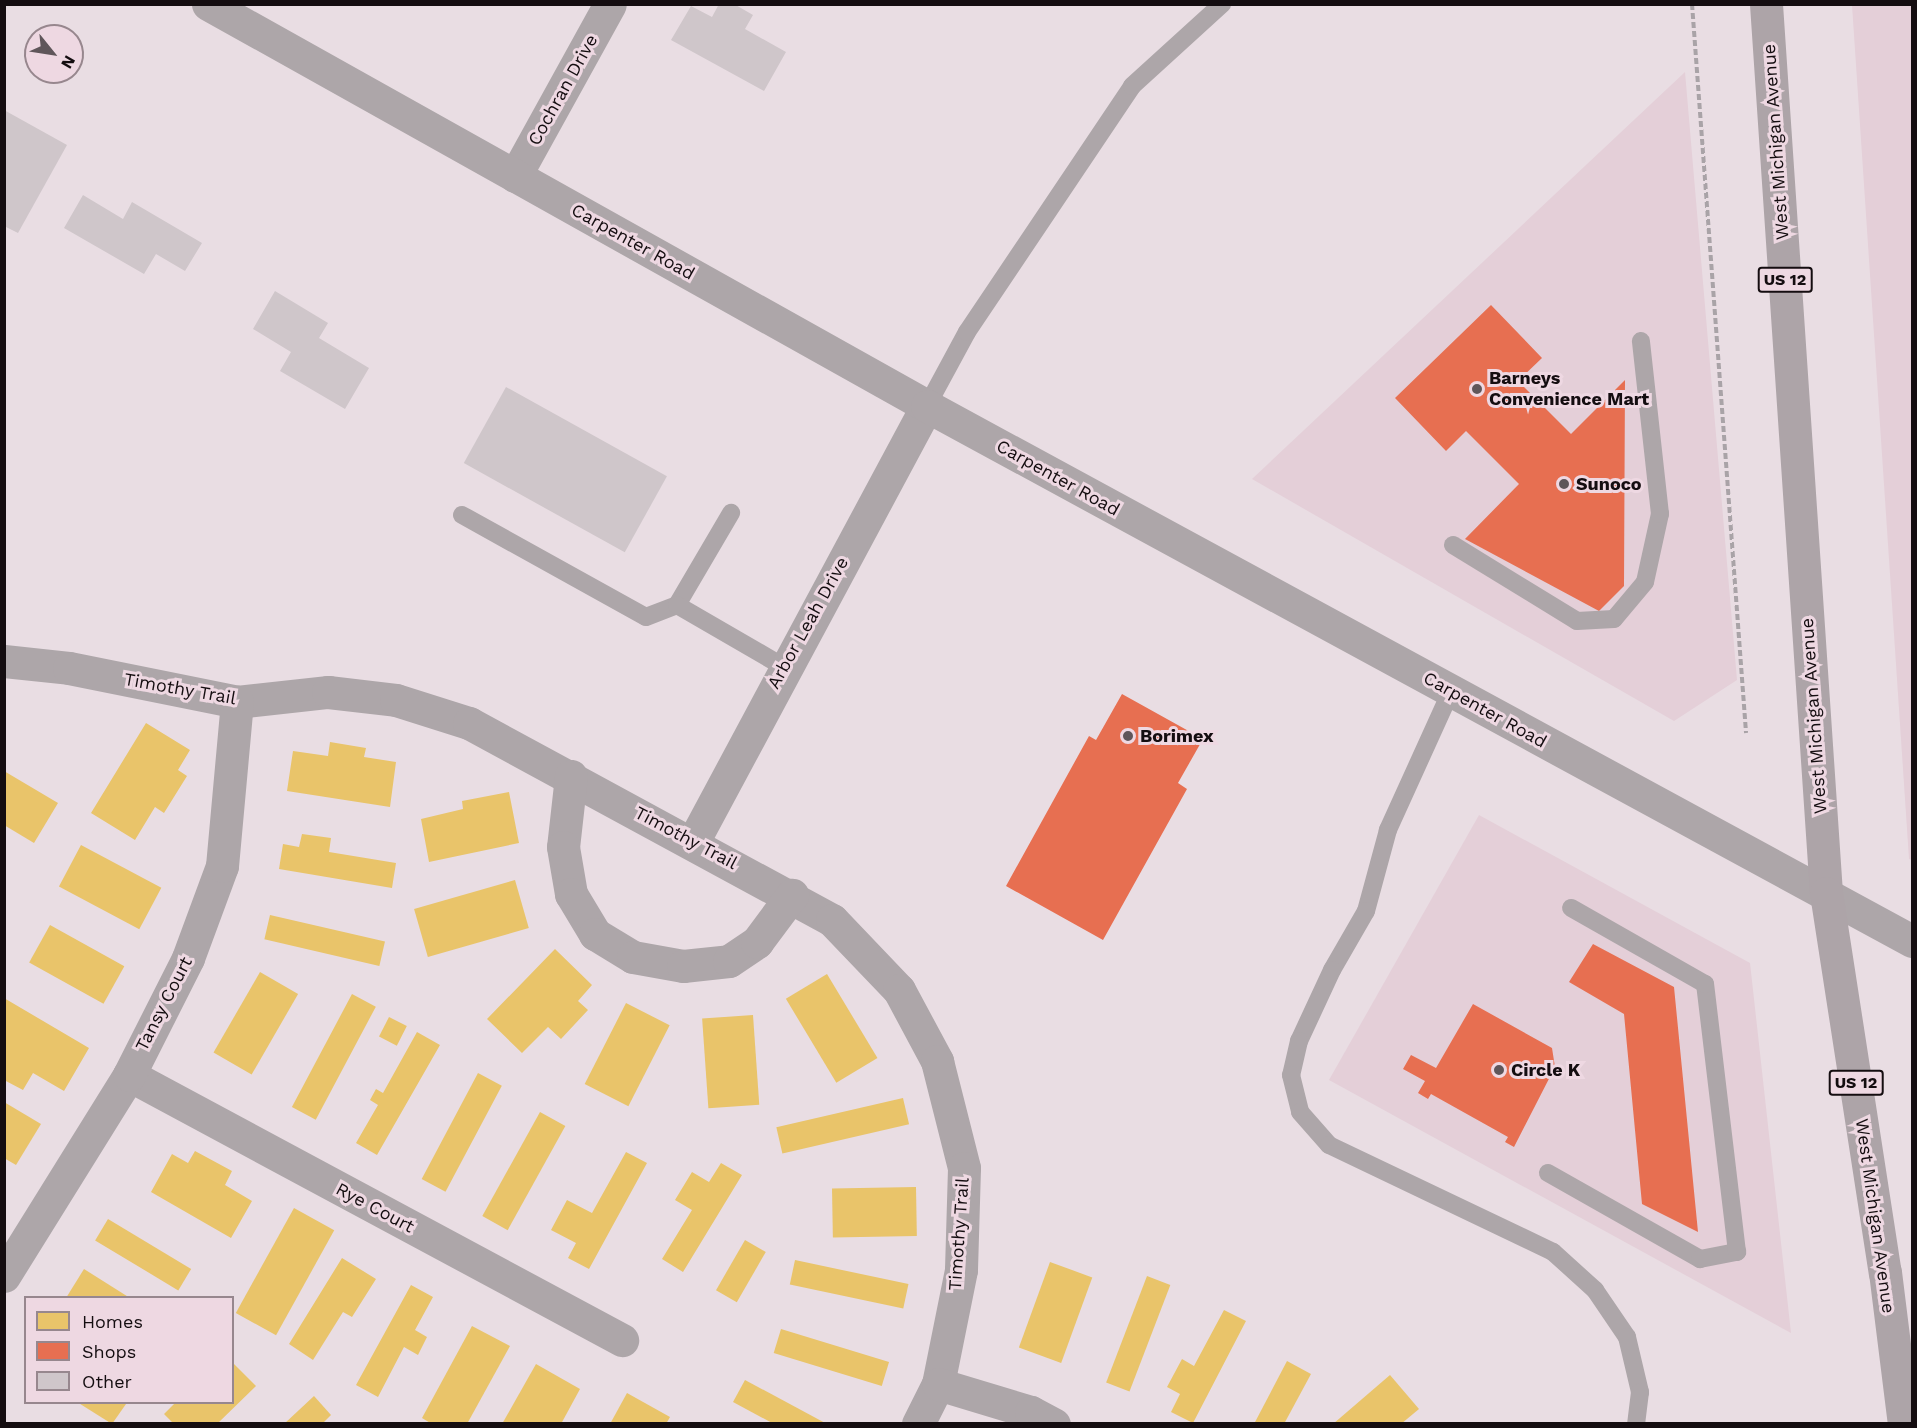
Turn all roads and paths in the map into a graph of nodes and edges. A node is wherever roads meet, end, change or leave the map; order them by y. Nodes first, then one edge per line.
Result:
1 (208, 4) edge
2 (610, 4) edge
3 (1222, 4) edge
4 (1692, 4) edge
5 (1766, 4) edge
6 (515, 176) junction
7 (1641, 341) dead end
8 (927, 406) junction
9 (731, 513) dead end
10 (462, 515) dead end
11 (1453, 545) dead end
12 (677, 605) junction
13 (4, 662) edge
14 (784, 667) junction
15 (1451, 691) junction
16 (237, 702) junction
17 (1746, 733) dead end
18 (570, 776) junction
19 (693, 842) junction
20 (1826, 893) junction
21 (792, 895) junction
22 (1571, 908) dead end
23 (1912, 942) edge
24 (129, 1075) junction
25 (1548, 1173) dead end
26 (4, 1276) edge
27 (622, 1340) dead end
28 (938, 1384) junction
29 (918, 1424) edge
30 (1054, 1424) edge
31 (1636, 1424) edge
32 (1904, 1424) edge

1 - 6 street, Carpenter Road
2 - 6 street, Cochran Drive
3 - 8 lane
4 - 17 path
5 - 20 highway, West Michigan Avenue / US 12
6 - 8 street, Carpenter Road
7 - 11 lane
8 - 14 street, Arbor Leah Drive
8 - 15 street, Carpenter Road
9 - 12 lane
10 - 12 lane
12 - 14 lane
13 - 16 street, Timothy Trail
14 - 19 street, Arbor Leah Drive
15 - 20 street, Carpenter Road
15 - 31 lane
16 - 18 street, Timothy Trail
16 - 24 street, Tansy Court
18 - 19 street, Timothy Trail
18 - 21 street
19 - 21 street, Timothy Trail
20 - 23 street, Carpenter Road
20 - 32 highway, West Michigan Avenue / US 12
21 - 28 street, Timothy Trail
22 - 25 lane
24 - 26 street, Tansy Court
24 - 27 street, Rye Court
28 - 29 street, Timothy Trail
28 - 30 street

